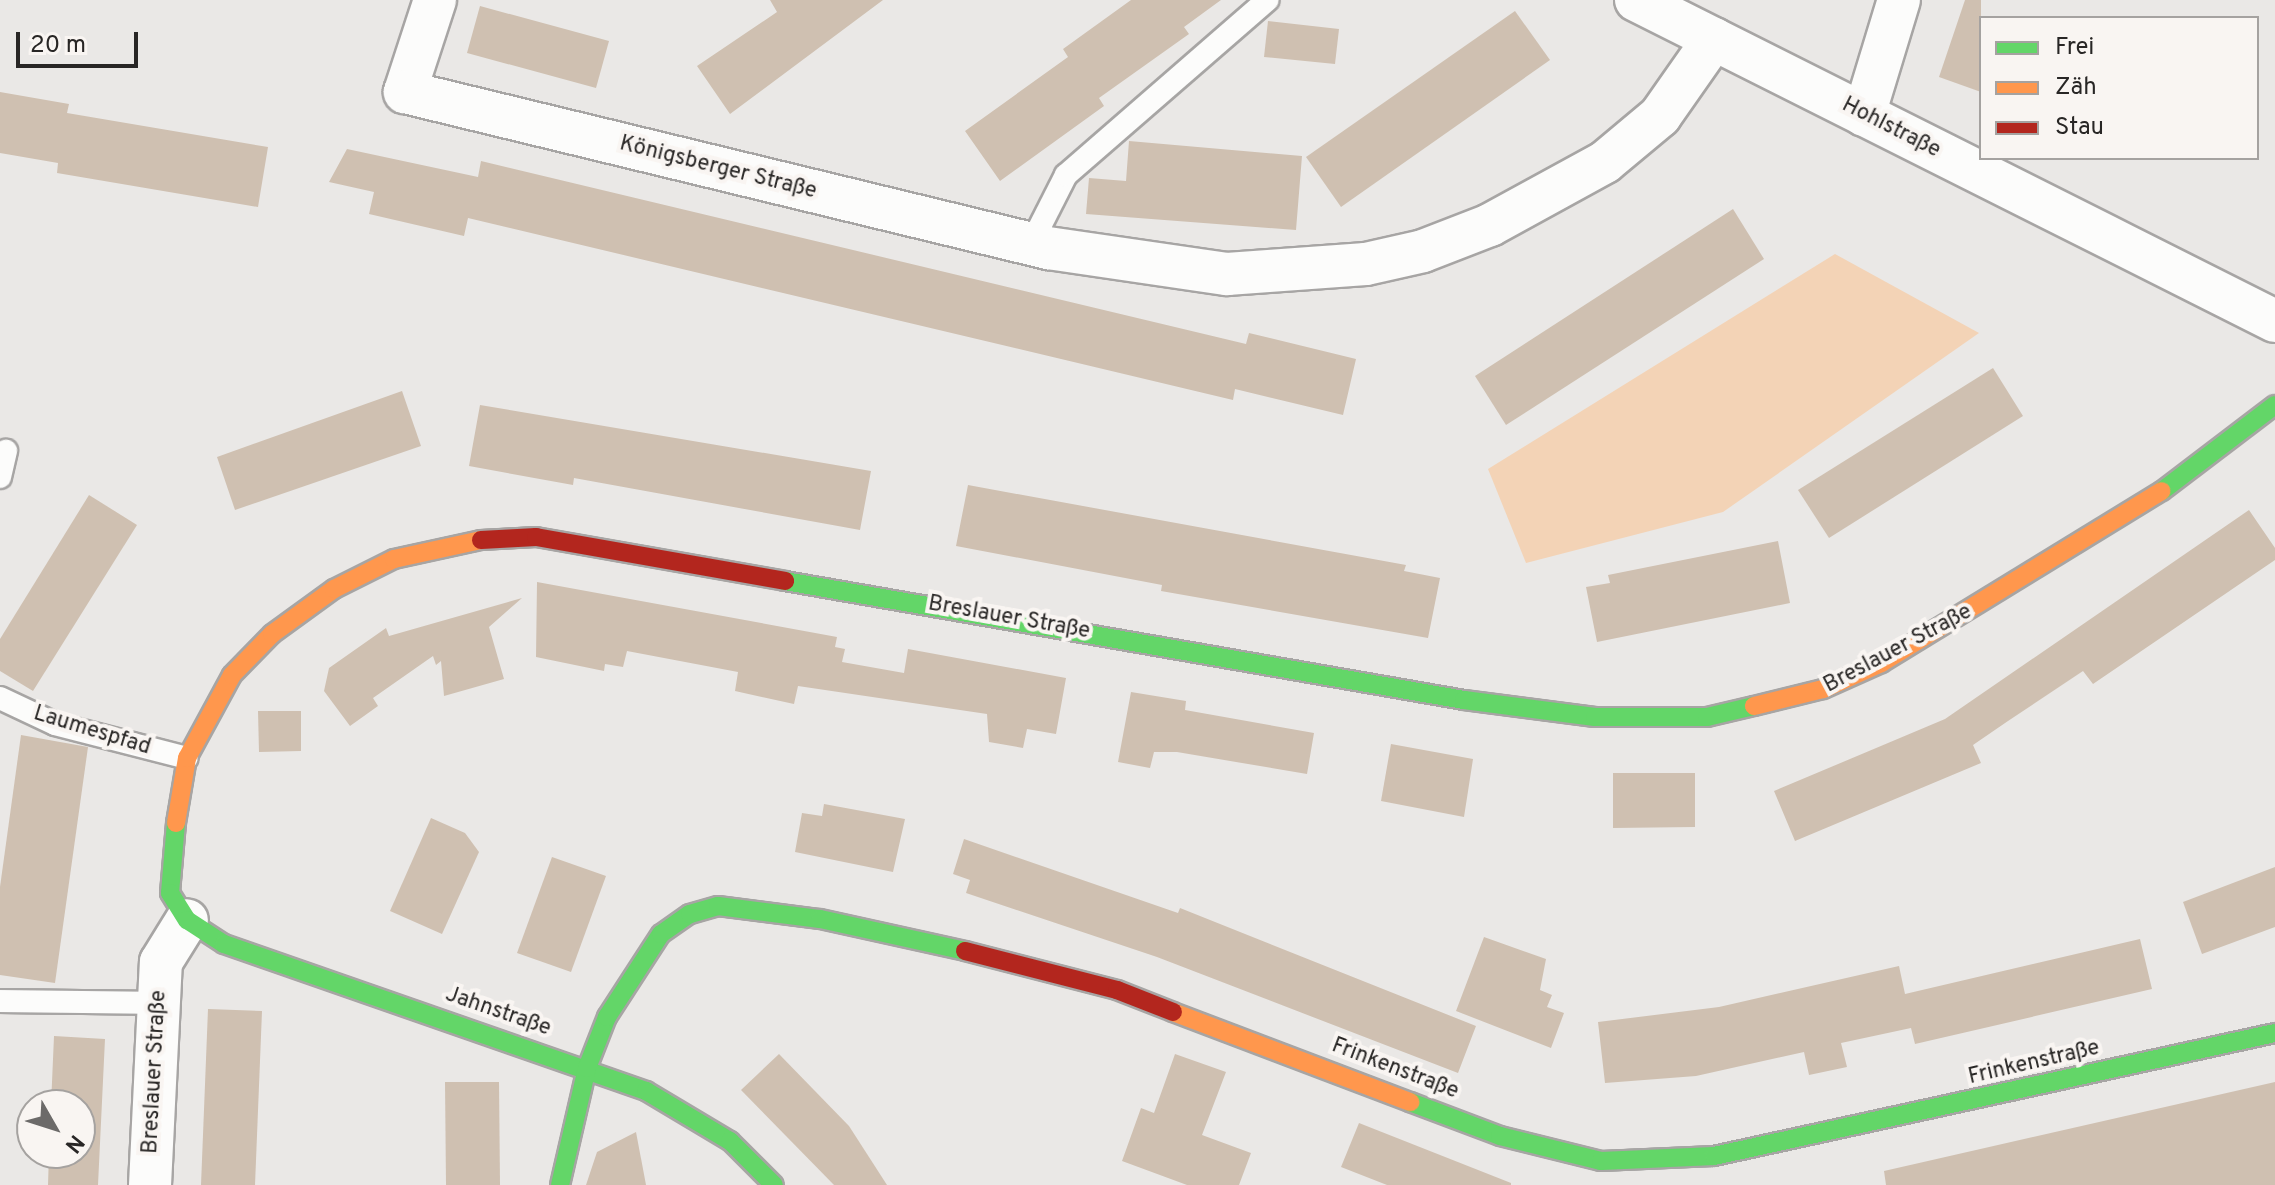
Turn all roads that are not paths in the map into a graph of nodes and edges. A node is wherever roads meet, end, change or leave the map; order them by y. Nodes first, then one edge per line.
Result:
1 (435, 0) edge
2 (1267, 0) edge
3 (1636, 0) edge
4 (1899, 0) edge
5 (1714, 39) junction
6 (1864, 115) junction
7 (1031, 244) junction
8 (2275, 321) edge
9 (2275, 405) edge
10 (6, 451) dead end
11 (0, 477) edge
12 (0, 698) edge
13 (187, 758) junction
14 (187, 920) junction
15 (0, 1001) edge
16 (156, 1003) junction
17 (2275, 1033) edge
18 (587, 1068) junction
19 (150, 1185) edge
20 (560, 1185) edge
21 (774, 1185) edge

1 - 7 street, Königsberger Straße
2 - 7 lane
3 - 5 street, Hohlstraße
4 - 6 street
5 - 6 street, Hohlstraße
5 - 7 street, Königsberger Straße
6 - 8 street, Hohlstraße
9 - 13 street, Breslauer Straße
10 - 11 lane
12 - 13 lane, Laumespfad
13 - 14 street, Breslauer Straße
14 - 16 street, Breslauer Straße
14 - 18 street, Jahnstraße
15 - 16 lane
16 - 19 street, Breslauer Straße
17 - 18 street, Frinkenstraße
18 - 20 street, Frinkenstraße
18 - 21 street, Jahnstraße

